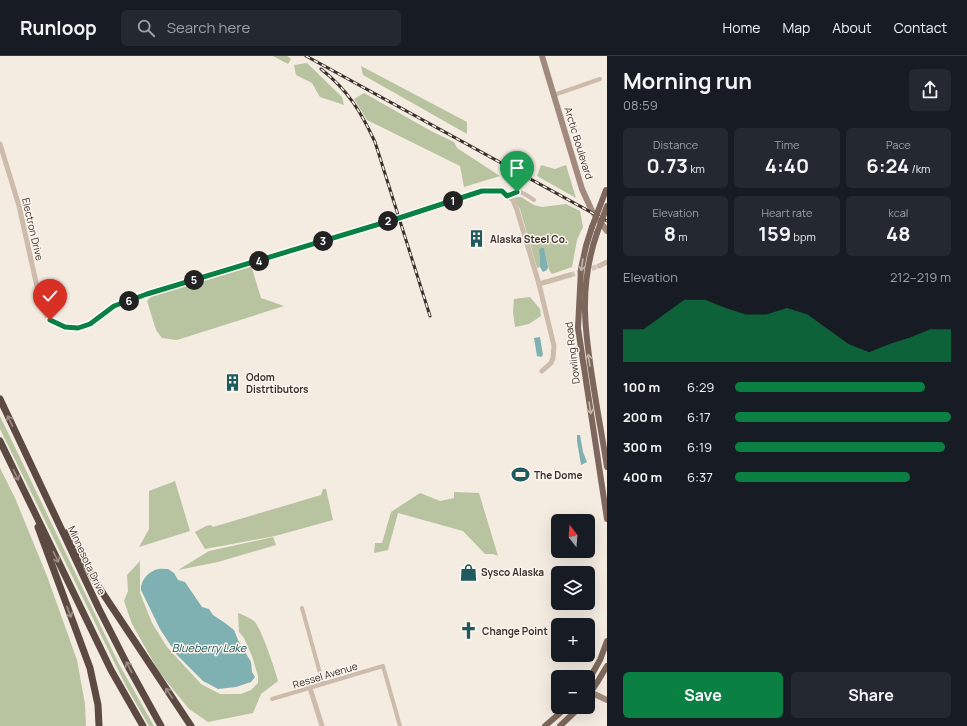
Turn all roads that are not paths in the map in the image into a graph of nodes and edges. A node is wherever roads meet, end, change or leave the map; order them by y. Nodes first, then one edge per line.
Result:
1 (542, 56) edge
2 (600, 79) dead end
3 (554, 95) junction
4 (0, 144) edge
5 (606, 189) edge
6 (507, 196) junction
7 (534, 200) dead end
8 (607, 206) edge
9 (607, 231) edge
10 (607, 262) edge
11 (599, 266) tunnel mouth
12 (570, 275) tunnel mouth
13 (539, 284) junction
14 (542, 370) dead end
15 (0, 400) edge
16 (0, 441) edge
17 (607, 467) edge
18 (46, 496) junction
19 (33, 509) junction
20 (607, 519) edge
21 (302, 608) dead end
22 (607, 641) edge
23 (607, 666) edge
24 (594, 670) edge
25 (323, 684) junction
26 (595, 684) edge
27 (310, 688) junction
28 (595, 695) edge
29 (272, 699) dead end
30 (607, 700) edge
31 (559, 714) edge
32 (573, 714) edge
33 (99, 726) edge
34 (144, 726) edge
35 (161, 726) edge
36 (191, 726) edge
37 (322, 726) edge
38 (400, 726) edge
39 (545, 726) edge
40 (560, 726) edge

1 - 3 main road, Arctic Boulevard
2 - 3 street
3 - 9 main road, Arctic Boulevard
4 - 6 street, Electron Drive
5 -> 20 main road, Dowling Road, bridge
6 - 7 street
6 - 13 street
17 -> 8 main road, Dowling Road, bridge
10 - 11 street
12 - 13 street
13 - 14 street
18 -> 15 highway, Minnesota Drive
16 -> 19 highway
35 -> 18 highway, Minnesota Drive
36 -> 18 highway
19 -> 33 highway
19 -> 34 highway
21 - 25 street
22 - 24 main road
23 - 26 main road
25 - 27 street, Ressel Avenue
25 - 38 street, Ressel Avenue
27 - 29 street, Ressel Avenue
27 - 37 street
28 - 30 main road
31 - 39 main road
32 - 40 main road

